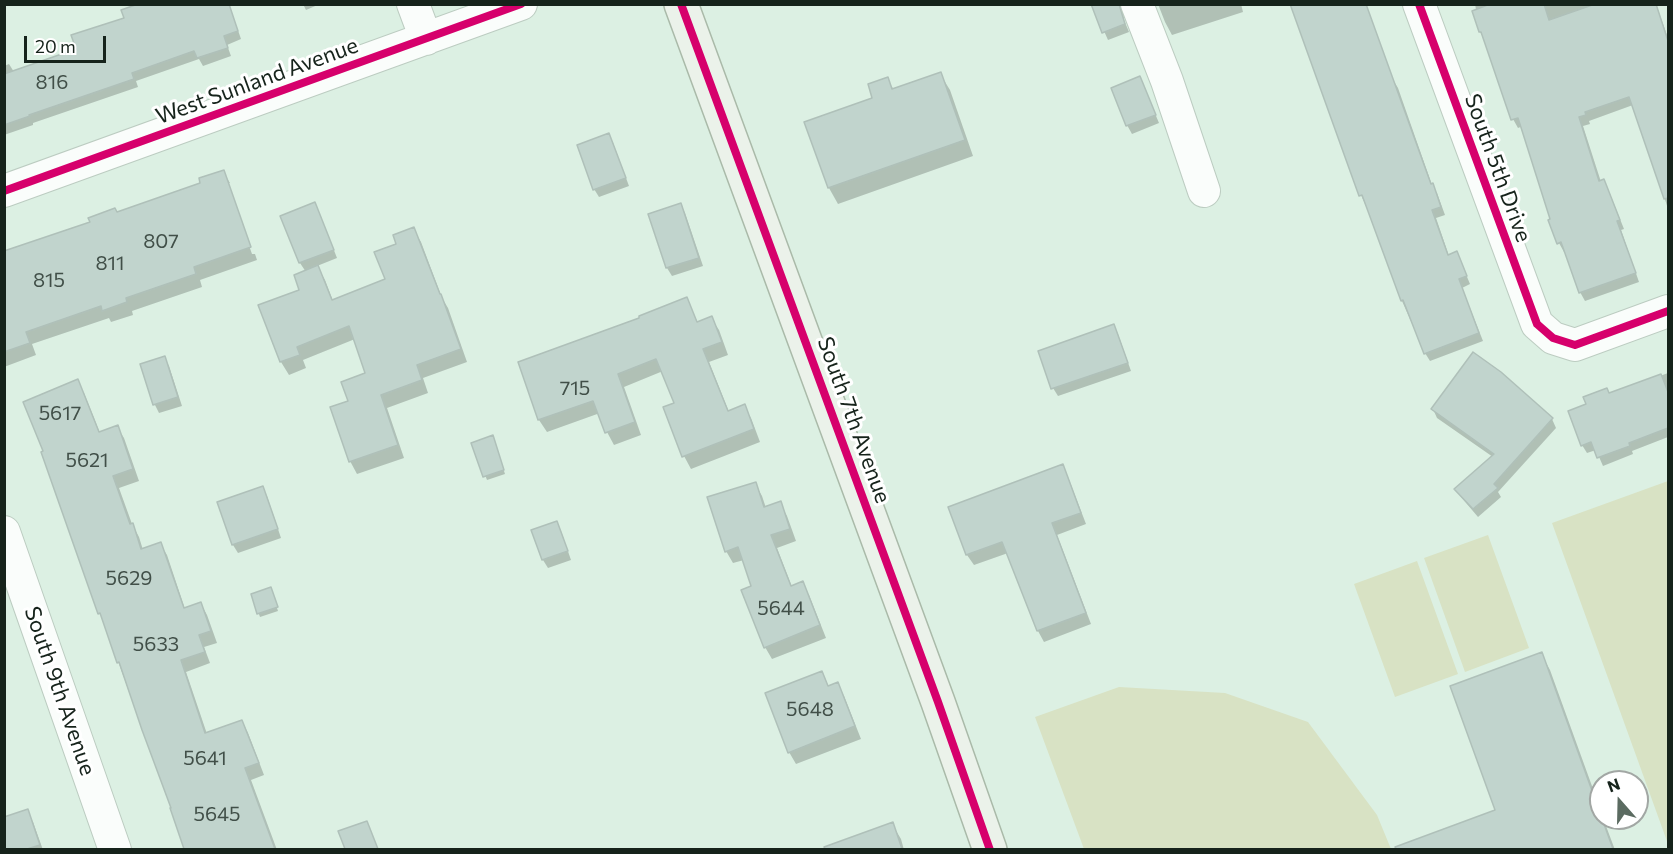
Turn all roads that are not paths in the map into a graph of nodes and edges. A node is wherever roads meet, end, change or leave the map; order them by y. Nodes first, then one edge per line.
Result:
1 (413, 4) edge
2 (521, 4) edge
3 (681, 4) edge
4 (1137, 4) edge
5 (1419, 4) edge
6 (426, 39) junction
7 (4, 191) edge
8 (1204, 191) dead end
9 (1668, 311) edge
10 (4, 531) edge
11 (115, 849) edge
12 (990, 849) edge

1 - 6 street
2 - 6 street, West Sunland Avenue
3 - 12 main road, South 7th Avenue
4 - 8 street
5 - 9 street, South 5th Drive
6 - 7 street, West Sunland Avenue
10 - 11 street, South 9th Avenue

